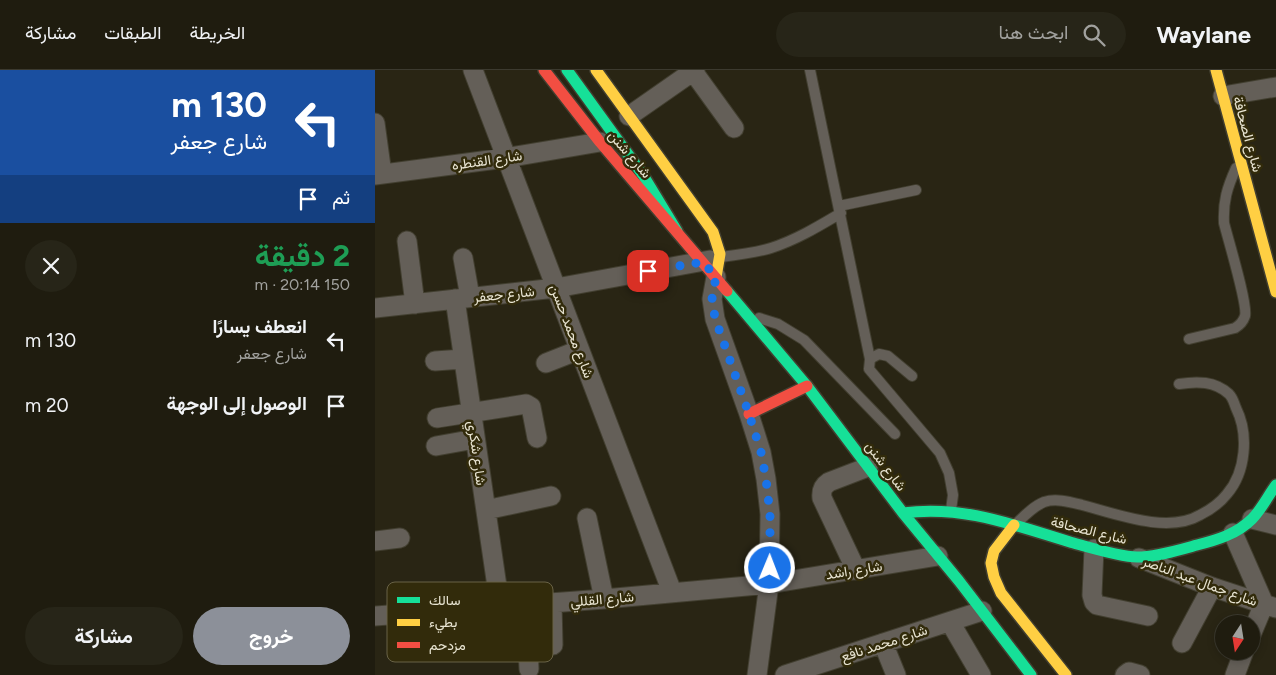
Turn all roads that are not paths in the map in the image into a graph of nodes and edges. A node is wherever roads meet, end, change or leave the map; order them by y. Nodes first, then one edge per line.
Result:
1 (473, 70) edge
2 (544, 70) edge
3 (567, 70) edge
4 (596, 70) edge
5 (693, 70) edge
6 (810, 70) edge
7 (1216, 70) edge
8 (1276, 87) edge
9 (1223, 96) junction
10 (629, 116) junction
11 (375, 123) edge
12 (734, 128) dead end
13 (600, 142) junction
14 (505, 158) junction
15 (1240, 160) junction
16 (378, 174) edge
17 (916, 190) dead end
18 (840, 209) junction
19 (677, 231) junction
20 (407, 241) dead end
21 (721, 257) junction
22 (463, 258) dead end
23 (703, 262) junction
24 (716, 277) junction
25 (556, 288) junction
26 (1276, 292) edge
27 (463, 298) junction
28 (415, 304) junction
29 (375, 308) edge
30 (749, 316) junction
31 (1189, 340) dead end
32 (579, 350) junction
33 (463, 359) junction
34 (871, 359) junction
35 (435, 361) dead end
36 (546, 363) dead end
37 (912, 376) dead end
38 (1179, 384) dead end
39 (807, 386) junction
40 (471, 412) junction
41 (749, 414) junction
42 (437, 418) dead end
43 (895, 434) dead end
44 (537, 438) dead end
45 (475, 440) junction
46 (436, 446) dead end
47 (868, 467) junction
48 (1276, 486) edge
49 (551, 496) dead end
50 (1271, 501) edge
51 (486, 510) junction
52 (951, 510) junction
53 (903, 513) junction
54 (587, 518) dead end
55 (1252, 519) junction
56 (1014, 525) junction
57 (1276, 525) edge
58 (1233, 533) junction
59 (400, 538) dead end
60 (375, 541) edge
61 (1095, 548) junction
62 (939, 556) junction
63 (1137, 557) junction
64 (856, 570) junction
65 (496, 582) edge
66 (769, 584) junction
67 (1212, 586) junction
68 (672, 592) junction
69 (604, 599) junction
70 (553, 603) edge
71 (1270, 606) edge
72 (983, 611) junction
73 (1148, 616) dead end
74 (1260, 621) edge
75 (950, 622) junction
76 (883, 643) junction
77 (1182, 644) dead end
78 (1241, 660) edge
79 (529, 662) edge
80 (830, 668) edge
81 (529, 669) dead end
82 (757, 675) edge
83 (785, 675) edge
84 (896, 675) edge
85 (981, 675) edge
86 (1031, 675) edge
87 (1066, 675) edge
88 (1125, 675) edge
89 (1140, 675) edge
90 (1235, 675) edge

1 - 14 street, شارع محمد حسن
2 - 13 main road, شارع شنن
3 - 19 main road
4 - 10 main road, شارع شنن
5 - 10 street
5 - 12 street
6 - 18 lane
7 - 9 main road, شارع الصحافة
8 - 9 street
9 - 15 main road, شارع الصحافة
10 - 21 main road, شارع شنن
11 - 16 street
13 - 14 street, شارع القنطره
13 - 19 main road, شارع شنن
14 - 16 street, شارع القنطره
14 - 25 street, شارع محمد حسن
15 - 26 main road, شارع الصحافة
15 - 31 lane
17 - 18 lane
18 - 21 lane
18 - 34 lane
19 - 23 main road, شارع شنن
20 - 28 street
21 - 23 street, شارع جعفر
21 - 24 main road
22 - 27 street, شارع شكري
23 - 24 main road, شارع شنن
23 - 25 street, شارع جعفر
24 - 30 main road, شارع شنن
24 - 41 street
25 - 27 street, شارع جعفر
25 - 32 street, شارع محمد حسن
27 - 28 street, شارع جعفر
27 - 33 street, شارع شكري
28 - 29 street, شارع جعفر
30 - 39 main road, شارع شنن
30 - 43 lane
32 - 36 street
32 - 68 street, شارع محمد حسن
33 - 35 street
33 - 40 street, شارع شكري
34 - 37 lane
34 - 52 lane
38 - 56 lane
39 - 41 main road
39 - 47 main road, شارع شنن
40 - 42 street
40 - 44 street
40 - 45 street, شارع شكري
41 - 66 street
45 - 46 street
45 - 51 street, شارع شكري
47 - 53 main road, شارع شنن
47 - 64 street
48 - 50 main road, شارع الصحافة
49 - 51 street
50 - 55 main road, شارع الصحافة
51 - 65 street, شارع شكري
52 - 53 main road, شارع الصحافة
52 - 56 main road, شارع الصحافة
53 - 62 main road, شارع شنن
54 - 69 street
55 - 57 street
55 - 58 main road, شارع الصحافة
56 - 61 main road, شارع الصحافة
56 - 87 main road
58 - 63 main road, شارع الصحافة
58 - 71 street, شارع جمال عبد الناصر
59 - 60 street
61 - 63 main road, شارع الصحافة
61 - 73 street
62 - 64 street, شارع راشد
62 - 72 main road, شارع شنن
63 - 67 street, شارع جمال عبد الناصر
64 - 66 street, شارع راشد
66 - 68 street, شارع القللي
66 - 82 street
67 - 71 street, شارع جمال عبد الناصر
67 - 77 street
68 - 69 street, شارع القللي
69 - 70 street, شارع القللي
71 - 74 street
72 - 75 street, شارع محمد نافع
72 - 86 main road, شارع شنن
75 - 76 street, شارع محمد نافع
75 - 85 street
76 - 80 street, شارع محمد نافع
76 - 84 street
78 - 90 street
79 - 81 street
80 - 83 street, شارع محمد نافع
88 - 89 street

